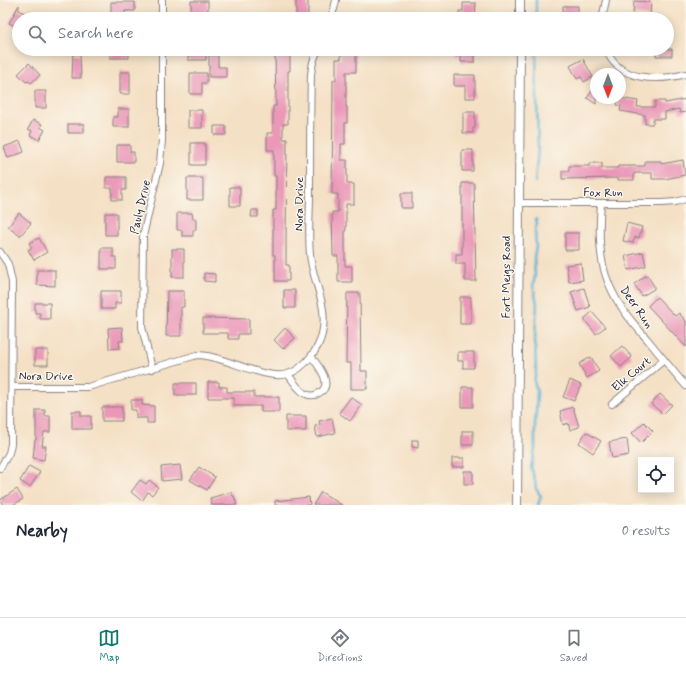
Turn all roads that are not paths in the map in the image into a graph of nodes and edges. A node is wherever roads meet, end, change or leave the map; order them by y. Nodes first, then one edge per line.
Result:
1 (162, 0) edge
2 (336, 0) edge
3 (520, 0) edge
4 (606, 0) edge
5 (162, 12) edge
6 (333, 12) edge
7 (520, 12) edge
8 (603, 12) edge
9 (162, 56) edge
10 (315, 56) edge
11 (520, 56) edge
12 (610, 56) edge
13 (686, 74) edge
14 (686, 199) edge
15 (519, 203) junction
16 (601, 203) junction
17 (0, 252) edge
18 (311, 356) junction
19 (664, 360) junction
20 (152, 369) junction
21 (288, 374) junction
22 (686, 386) edge
23 (12, 387) junction
24 (612, 404) dead end
25 (0, 468) edge
26 (517, 505) edge

1 - 5 street
2 - 6 street
3 - 7 street
4 - 8 street
9 - 20 street, Pauly Drive
10 - 18 street, Nora Drive
11 - 15 street, Fort Meigs Road
12 - 13 street
14 - 16 street, Fox Run
15 - 16 street, Fox Run
15 - 26 street, Fort Meigs Road
16 - 19 street, Deer Run
17 - 23 street
18 - 21 street, Nora Drive
18 - 21 street
19 - 22 street, Deer Run
19 - 24 street, Elk Court
20 - 21 street, Nora Drive
20 - 23 street, Nora Drive
23 - 25 street

